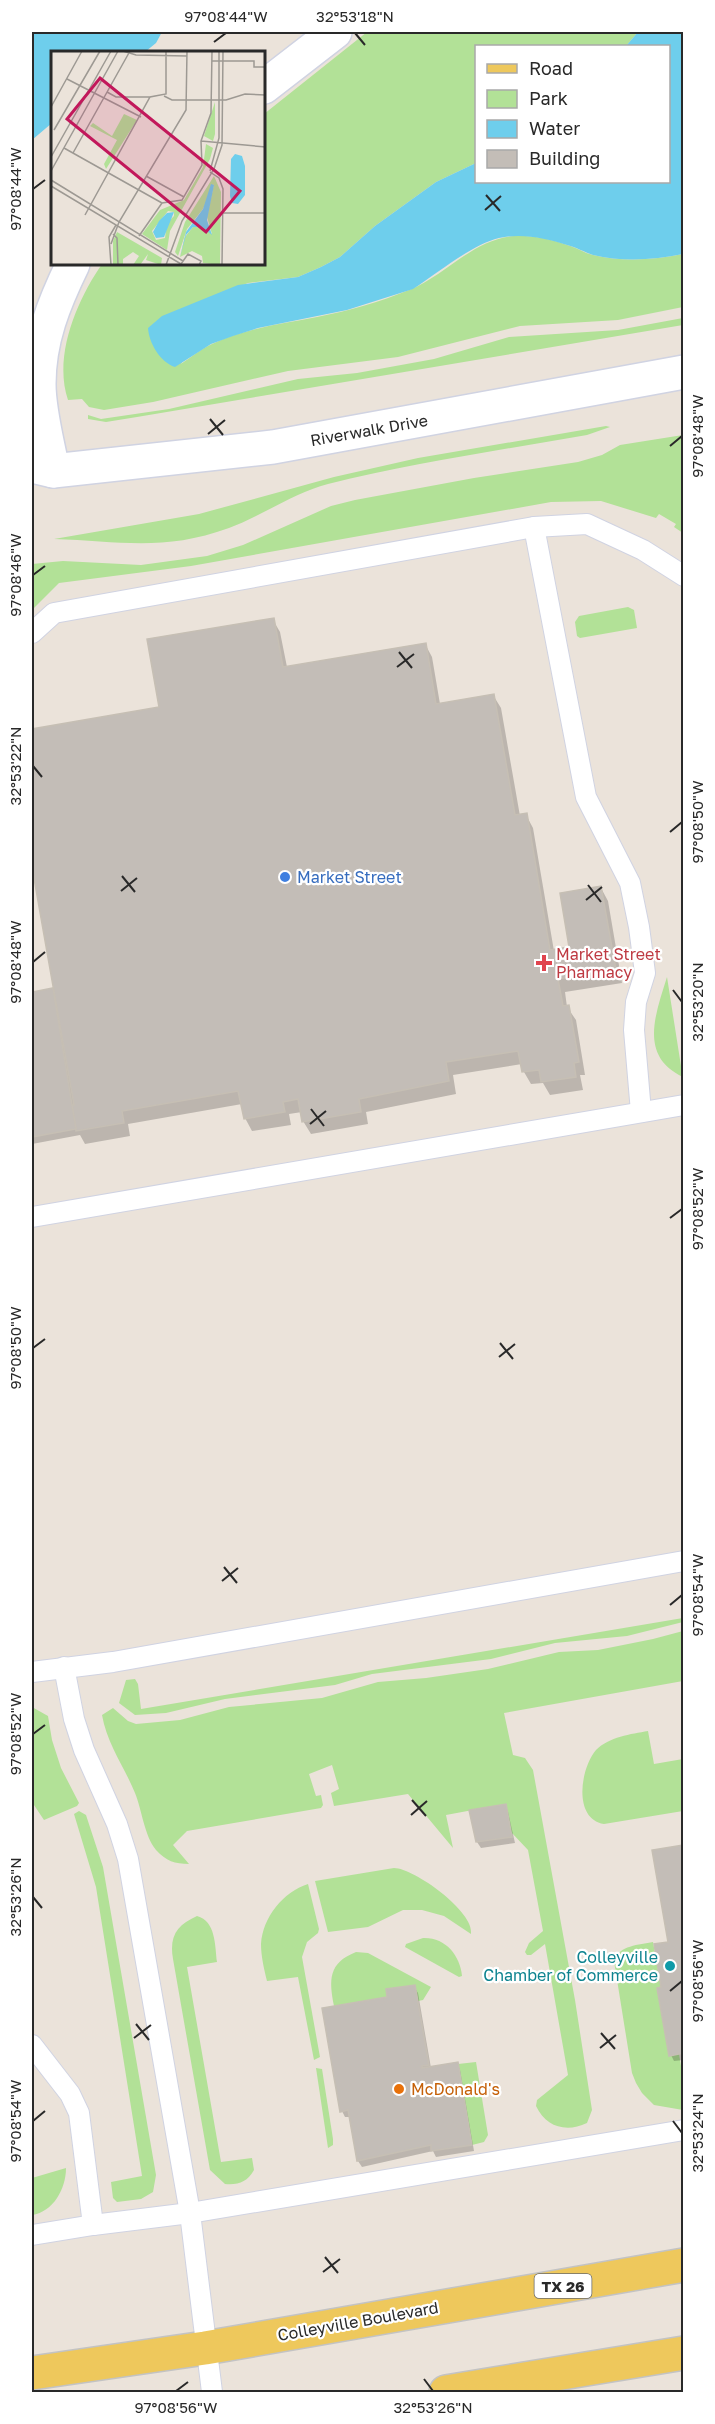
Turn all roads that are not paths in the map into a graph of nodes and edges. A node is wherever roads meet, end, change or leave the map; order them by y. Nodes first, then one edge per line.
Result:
1 (334, 32) edge
2 (266, 85) edge
3 (72, 266) edge
4 (684, 372) edge
5 (39, 475) edge
6 (534, 528) junction
7 (684, 576) edge
8 (32, 633) edge
9 (684, 1105) edge
10 (641, 1112) junction
11 (32, 1217) edge
12 (684, 1561) edge
13 (64, 1667) junction
14 (32, 1672) edge
15 (32, 2045) edge
16 (684, 2130) edge
17 (190, 2213) junction
18 (93, 2225) junction
19 (32, 2235) edge
20 (684, 2265) edge
21 (205, 2348) junction
22 (684, 2353) edge
23 (32, 2373) edge
24 (212, 2392) edge
25 (446, 2392) edge

1 - 2 street
3 - 5 street
4 - 5 street, Riverwalk Drive
6 - 7 lane
6 - 8 lane
6 - 10 lane
9 - 10 lane
10 - 11 lane
12 - 13 lane
13 - 14 lane
13 - 17 lane
15 - 18 lane
16 - 17 lane
17 - 18 lane
17 - 21 lane
18 - 19 lane
20 - 21 main road, Colleyville Boulevard / TX 26
21 - 23 main road, Colleyville Boulevard / TX 26
21 - 24 lane
22 - 25 main road

